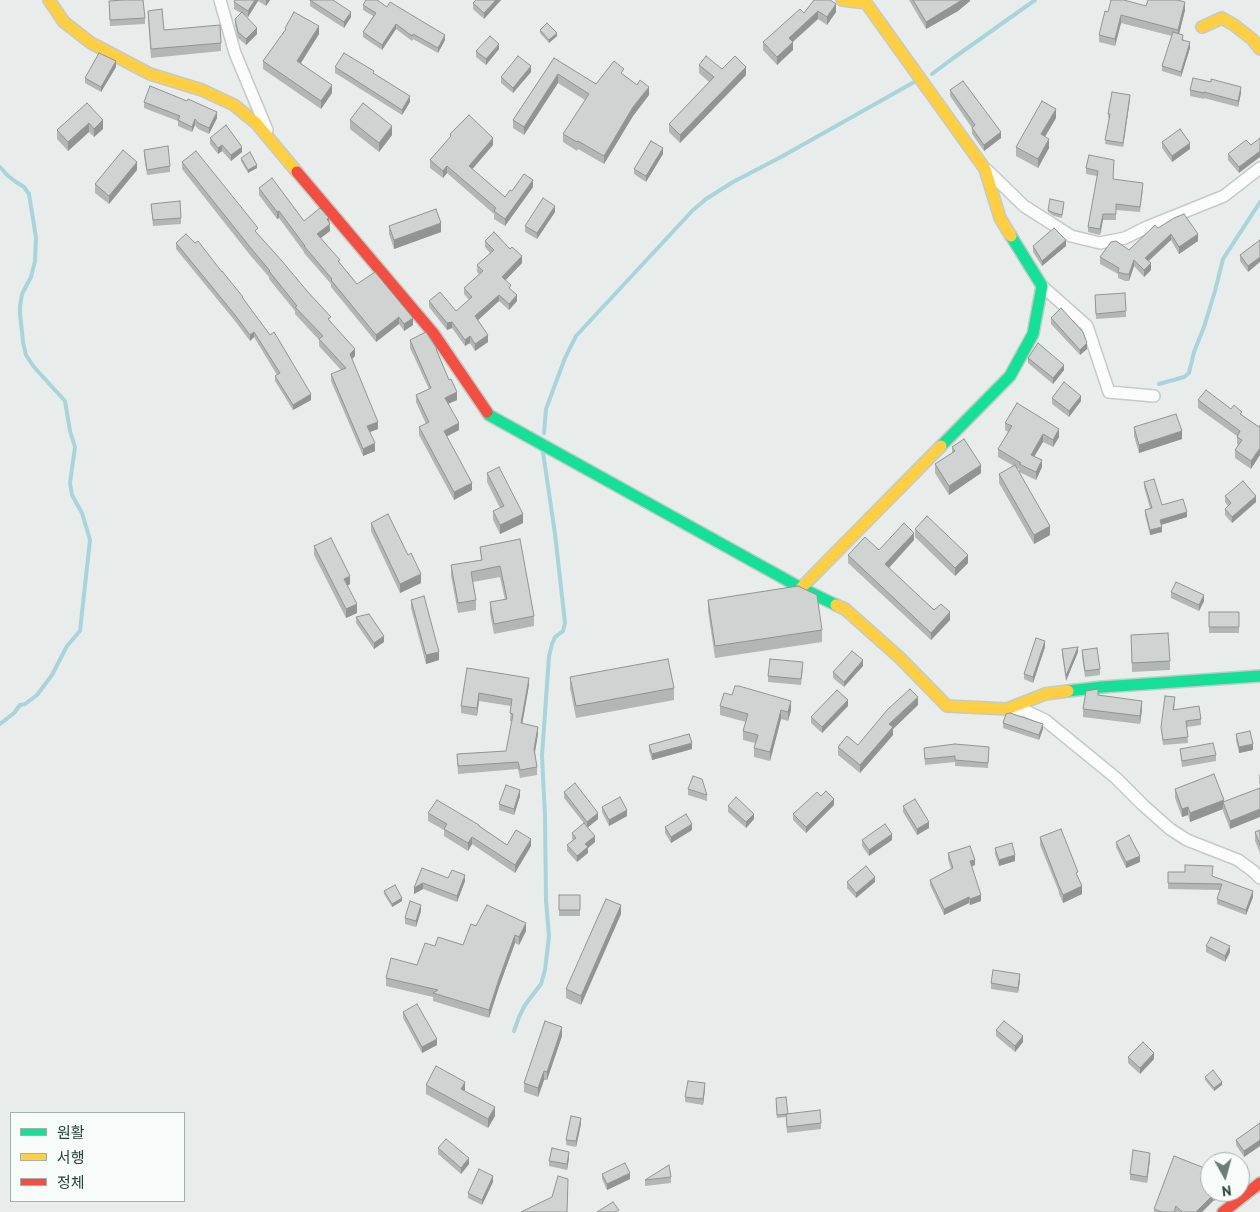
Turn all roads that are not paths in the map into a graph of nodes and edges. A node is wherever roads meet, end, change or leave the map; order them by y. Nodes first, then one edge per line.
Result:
1 (49, 0) edge
2 (220, 0) edge
3 (842, 0) edge
4 (868, 2) edge
5 (1202, 27) dead end
6 (1260, 50) edge
7 (272, 143) junction
8 (1260, 168) edge
9 (985, 169) junction
10 (1042, 286) junction
11 (1154, 396) dead end
12 (801, 588) junction
13 (1260, 676) edge
14 (1007, 708) junction
15 (1260, 878) edge
16 (1260, 1183) edge
17 (1223, 1212) edge

1 - 7 street
2 - 7 street
3 - 4 street
4 - 9 street
5 - 6 street
7 - 12 street
8 - 9 street
9 - 10 street
10 - 11 street
10 - 12 street
12 - 14 street
13 - 14 street
14 - 15 street
16 - 17 street

